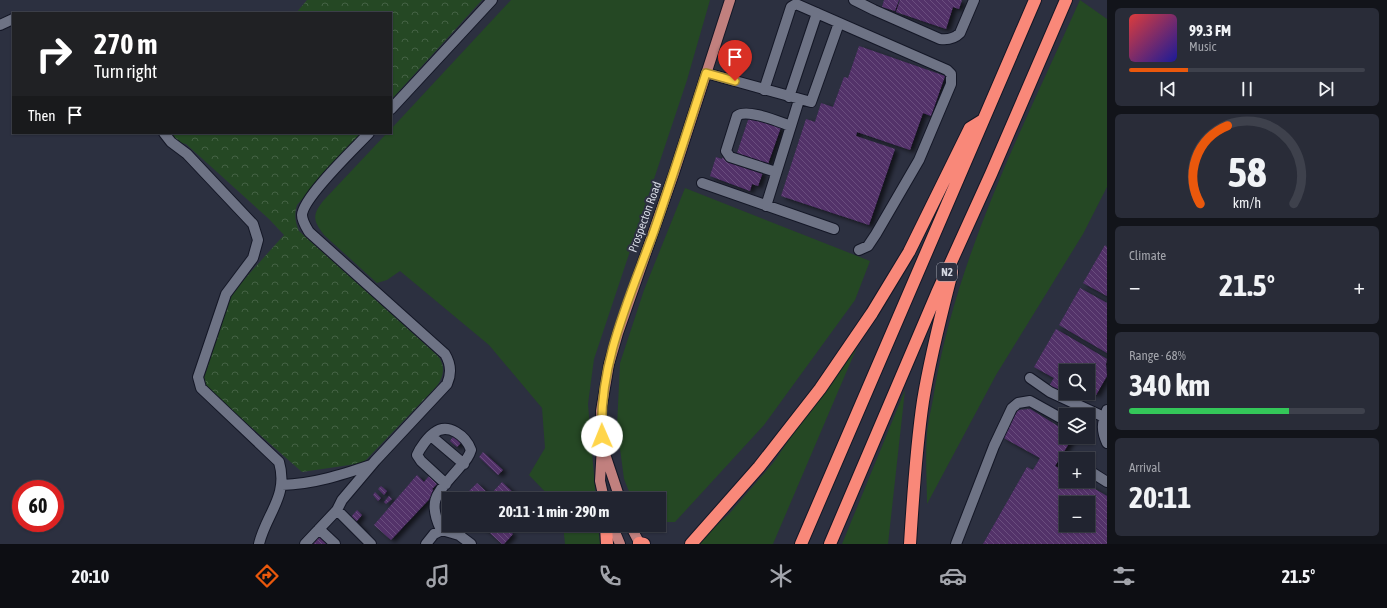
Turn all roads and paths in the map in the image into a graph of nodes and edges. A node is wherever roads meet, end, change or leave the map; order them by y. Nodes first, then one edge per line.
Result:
1 (492, 0) edge
2 (730, 0) edge
3 (854, 0) edge
4 (974, 0) edge
5 (1035, 0) edge
6 (1066, 0) edge
7 (817, 13) junction
8 (12, 19) edge
9 (839, 23) junction
10 (0, 25) edge
11 (706, 73) junction
12 (764, 90) junction
13 (794, 99) junction
14 (392, 108) edge
15 (983, 120) junction
16 (791, 126) junction
17 (165, 134) edge
18 (368, 134) edge
19 (776, 172) junction
20 (702, 183) dead end
21 (766, 206) junction
22 (834, 229) dead end
23 (961, 240) junction
24 (859, 250) dead end
25 (1030, 378) dead end
26 (1106, 413) edge
27 (1059, 417) edge
28 (431, 436) junction
29 (1107, 443) edge
30 (602, 446) junction
31 (372, 464) junction
32 (464, 464) junction
33 (1095, 474) edge
34 (1107, 482) edge
35 (446, 484) junction
36 (282, 485) junction
37 (602, 492) edge
38 (618, 492) edge
39 (337, 510) junction
40 (319, 529) junction
41 (440, 530) junction
42 (606, 532) edge
43 (615, 532) edge
44 (634, 532) edge
45 (693, 541) edge
46 (259, 544) edge
47 (305, 544) edge
48 (334, 544) edge
49 (371, 544) edge
50 (426, 544) edge
51 (471, 544) edge
52 (607, 544) edge
53 (620, 544) edge
54 (641, 544) edge
55 (684, 544) edge
56 (801, 544) edge
57 (830, 544) edge
58 (910, 544) edge
59 (956, 544) edge

1 - 14 lane
2 - 11 main road, Prospecton Road
3 - 4 lane
5 - 15 highway, N2
6 - 23 highway, N2
7 - 9 lane
7 - 12 lane
7 - 13 lane
8 - 10 lane
9 - 13 lane
9 - 24 lane
11 - 12 lane
11 - 30 main road, Prospecton Road
12 - 13 lane
13 - 16 lane
15 - 45 highway
15 - 56 highway, N2
16 - 19 lane
16 - 19 lane
17 - 36 lane
18 - 31 lane
19 - 21 lane
20 - 21 lane
21 - 22 lane
23 - 57 highway, N2
23 - 58 highway
25 - 26 lane
26 - 29 lane
27 - 59 lane
28 - 32 lane
28 - 32 lane
28 - 35 lane
30 - 37 main road, Prospecton Road
30 - 38 main road, Prospecton Road
31 - 36 lane
31 - 39 lane
32 - 35 lane
33 - 34 lane
35 - 41 lane
36 - 46 lane
39 - 40 lane
39 - 49 lane
40 - 47 lane
40 - 48 lane
41 - 50 lane
41 - 51 lane
42 - 52 highway
43 - 53 main road
44 - 54 main road
45 - 55 highway

